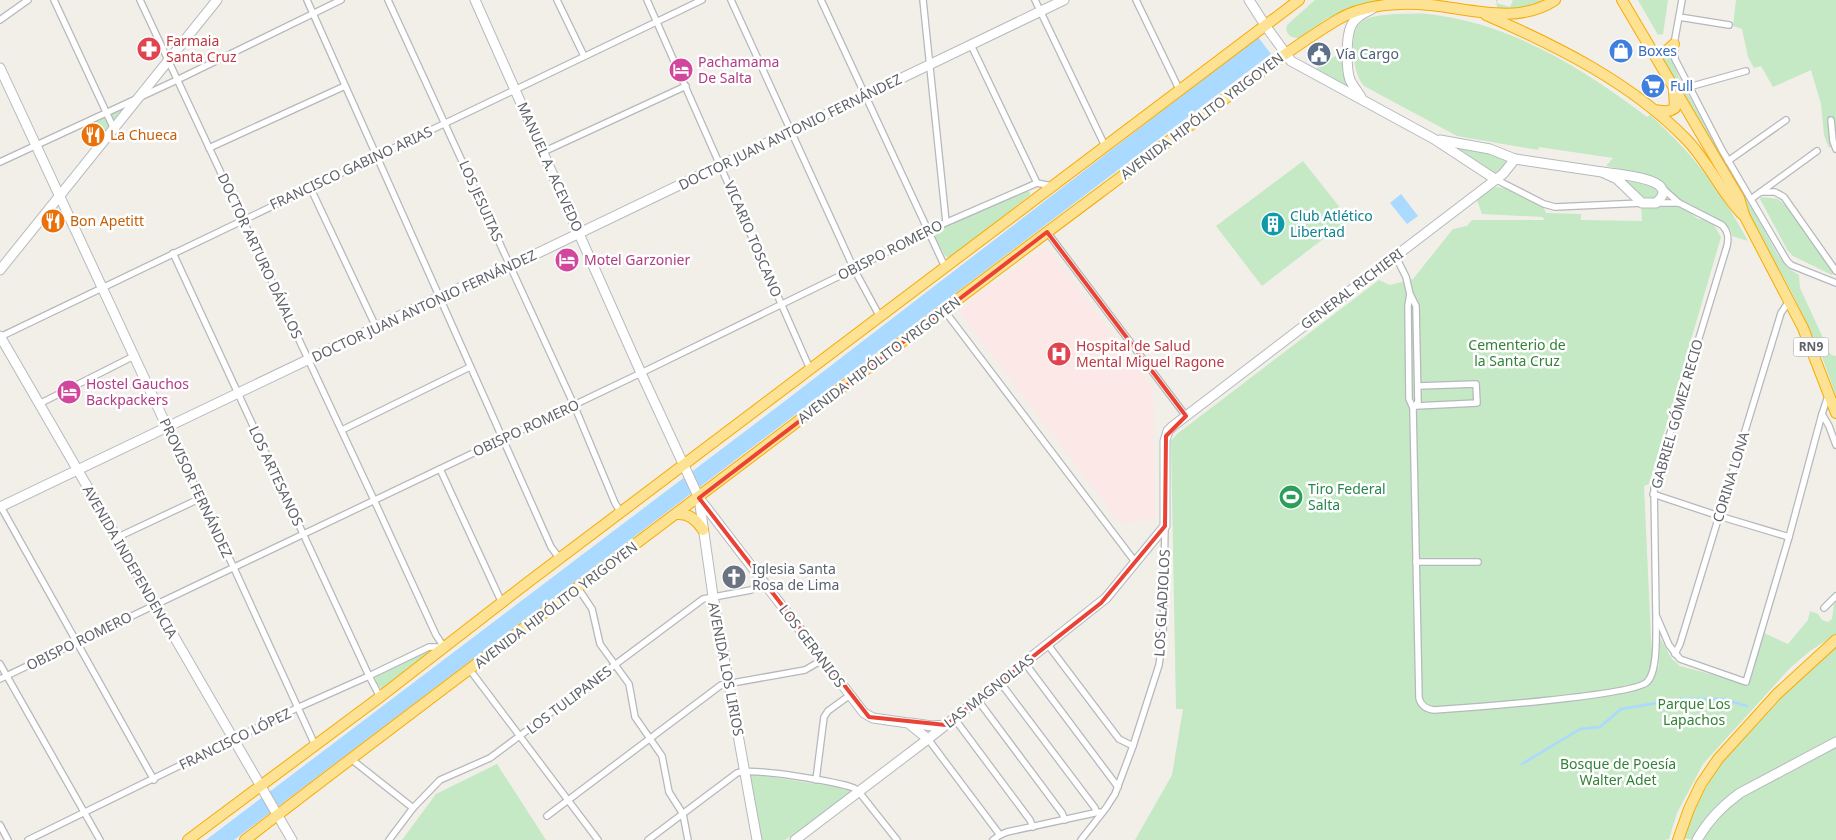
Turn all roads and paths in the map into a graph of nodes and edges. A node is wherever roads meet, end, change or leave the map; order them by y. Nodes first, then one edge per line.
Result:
1 (28, 0) edge
2 (54, 0) edge
3 (140, 0) edge
4 (217, 0) edge
5 (307, 0) edge
6 (341, 0) edge
7 (388, 0) edge
8 (475, 0) edge
9 (558, 0) edge
10 (646, 0) edge
11 (702, 0) edge
12 (731, 0) edge
13 (821, 0) edge
14 (922, 0) edge
15 (1035, 0) edge
16 (1064, 0) edge
17 (1136, 0) edge
18 (1249, 0) edge
19 (1298, 0) edge
20 (1555, 0) edge
21 (1622, 0) edge
22 (1682, 0) edge
23 (1437, 3) edge
24 (1378, 6) junction
25 (1040, 12) junction
26 (1483, 13) junction
27 (313, 14) junction
28 (1679, 17) junction
29 (0, 20) edge
30 (656, 22) junction
31 (1265, 25) junction
32 (1729, 25) dead end
33 (1674, 44) junction
34 (971, 45) junction
35 (1652, 50) junction
36 (1285, 54) junction
37 (584, 56) junction
38 (168, 60) junction
39 (929, 65) junction
40 (0, 68) edge
41 (1746, 71) dead end
42 (177, 80) junction
43 (345, 86) junction
44 (686, 86) junction
45 (1674, 86) junction
46 (1689, 87) junction
47 (1179, 89) junction
48 (515, 90) junction
49 (865, 95) junction
50 (137, 98) junction
51 (1362, 99) junction
52 (1652, 110) junction
53 (107, 113) junction
54 (1786, 120) dead end
55 (1831, 120) dead end
56 (446, 123) junction
57 (114, 129) junction
58 (790, 131) junction
59 (1434, 139) junction
60 (36, 145) junction
61 (1105, 146) junction
62 (209, 148) junction
63 (1836, 149) edge
64 (1817, 151) dead end
65 (543, 152) junction
66 (376, 156) junction
67 (1515, 159) junction
68 (1728, 161) junction
69 (0, 162) edge
70 (721, 165) junction
71 (1602, 172) junction
72 (1495, 179) junction
73 (1037, 183) junction
74 (1656, 183) junction
75 (1052, 186) junction
76 (310, 187) junction
77 (1761, 192) junction
78 (60, 196) junction
79 (1751, 199) junction
80 (1642, 203) junction
81 (1656, 203) junction
82 (1678, 203) junction
83 (1744, 215) junction
84 (243, 220) junction
85 (946, 222) junction
86 (928, 230) junction
87 (579, 232) junction
88 (1047, 232) junction
89 (173, 254) junction
90 (1396, 257) junction
91 (511, 266) junction
92 (945, 267) junction
93 (854, 269) junction
94 (0, 270) edge
95 (1836, 271) edge
96 (1836, 283) edge
97 (102, 288) junction
98 (1410, 294) junction
99 (441, 296) junction
100 (1790, 301) junction
101 (781, 305) junction
102 (944, 310) junction
103 (880, 317) junction
104 (376, 327) junction
105 (0, 336) edge
106 (134, 356) junction
107 (309, 360) junction
108 (470, 367) junction
109 (810, 369) junction
110 (641, 373) junction
111 (1418, 386) junction
112 (1829, 393) junction
113 (238, 394) junction
114 (39, 404) junction
115 (574, 405) junction
116 (1415, 407) junction
117 (1836, 413) edge
118 (1822, 414) junction
119 (1186, 416) junction
120 (167, 427) junction
121 (342, 430) junction
122 (502, 438) junction
123 (1836, 445) edge
124 (683, 466) junction
125 (440, 469) junction
126 (77, 470) junction
127 (1653, 494) junction
128 (200, 498) junction
129 (698, 498) junction
130 (374, 500) junction
131 (0, 507) edge
132 (621, 513) junction
133 (677, 514) junction
134 (1719, 516) junction
135 (1166, 526) junction
136 (703, 530) junction
137 (303, 533) junction
138 (1789, 537) junction
139 (116, 538) junction
140 (560, 559) junction
141 (1136, 562) junction
142 (1416, 562) junction
143 (1478, 562) dead end
144 (233, 566) junction
145 (763, 581) junction
146 (578, 588) junction
147 (712, 596) junction
148 (1836, 596) edge
149 (502, 603) junction
150 (154, 605) junction
151 (1824, 608) dead end
152 (1656, 615) junction
153 (1836, 640) edge
154 (77, 641) junction
155 (1048, 645) junction
156 (444, 647) junction
157 (1675, 654) junction
158 (822, 660) junction
159 (1025, 663) junction
160 (0, 664) edge
161 (615, 665) junction
162 (470, 670) junction
163 (7, 675) junction
164 (369, 676) junction
165 (0, 679) edge
166 (1000, 682) junction
167 (729, 683) junction
168 (850, 695) junction
169 (380, 697) junction
170 (978, 700) junction
171 (297, 708) junction
172 (954, 718) junction
173 (908, 723) junction
174 (946, 724) junction
175 (520, 736) junction
176 (649, 739) junction
177 (928, 739) junction
178 (232, 740) junction
179 (1836, 742) edge
180 (315, 745) junction
181 (1133, 746) junction
182 (352, 760) junction
183 (745, 771) junction
184 (154, 780) junction
185 (816, 780) junction
186 (1118, 786) junction
187 (260, 787) junction
188 (859, 792) junction
189 (568, 800) junction
190 (413, 808) junction
191 (1099, 812) junction
192 (84, 813) junction
193 (683, 814) junction
194 (278, 816) junction
195 (548, 816) dead end
196 (1065, 820) junction
197 (0, 825) edge
198 (1033, 827) junction
199 (1000, 834) junction
200 (8, 840) edge
201 (28, 840) edge
202 (100, 840) edge
203 (188, 840) edge
204 (245, 840) edge
205 (292, 840) edge
206 (389, 840) edge
207 (598, 840) edge
208 (648, 840) edge
209 (688, 840) edge
210 (757, 840) edge
211 (795, 840) edge
212 (896, 840) edge
213 (993, 840) edge
214 (1081, 840) edge
215 (1678, 840) edge
216 (1698, 840) edge

1 - 29 street
2 - 53 street
3 - 38 street, DOCTOR ARTURO DÁVALOS
4 - 38 street
5 - 27 street
6 - 27 street
7 - 56 street, LOS JESUITAS
8 - 48 street, MANUEL A. ACEVEDO
9 - 37 street
10 - 30 street, VICARIO TOSCANO
11 - 30 street, FRANCISCO GABINO ARIAS
12 - 58 street
13 - 49 street
14 - 39 street
15 - 25 street
16 - 25 street, DOCTOR JUAN ANTONIO FERNÁNDEZ
17 - 47 street
18 - 31 street
19 - 31 highway
20 - 26 highway, AVENIDA HIPÓLITO YRIGOYEN
21 - 35 highway, RN9
22 - 28 street
23 - 24 highway, AVENIDA HIPÓLITO YRIGOYEN
23 - 26 highway, AVENIDA HIPÓLITO YRIGOYEN
24 - 36 highway, AVENIDA HIPÓLITO YRIGOYEN
24 - 51 street
25 - 34 street, DOCTOR JUAN ANTONIO FERNÁNDEZ
25 - 61 street
26 - 52 highway, RN9
27 - 42 street
27 - 43 street
28 - 32 street
28 - 33 street
30 - 37 street, FRANCISCO GABINO ARIAS
30 - 44 street, VICARIO TOSCANO
31 - 36 street
31 - 47 highway
33 - 35 highway
33 - 46 street
34 - 39 street, DOCTOR JUAN ANTONIO FERNÁNDEZ
34 - 73 street
35 - 45 highway, RN9
36 - 51 street
36 - 88 highway, AVENIDA HIPÓLITO YRIGOYEN
37 - 48 street, FRANCISCO GABINO ARIAS
38 - 42 street, DOCTOR ARTURO DÁVALOS
38 - 50 street
39 - 49 street, DOCTOR JUAN ANTONIO FERNÁNDEZ
39 - 85 street
40 - 60 street, PROVISOR FERNÁNDEZ
41 - 46 street
42 - 50 street
42 - 62 street, DOCTOR ARTURO DÁVALOS
43 - 62 street
43 - 66 street
44 - 65 street
44 - 70 street, VICARIO TOSCANO
45 - 52 highway
45 - 83 highway, RN9
46 - 68 street
47 - 61 highway
48 - 56 street, FRANCISCO GABINO ARIAS
48 - 65 street, MANUEL A. ACEVEDO
49 - 58 street, DOCTOR JUAN ANTONIO FERNÁNDEZ
49 - 86 street
50 - 53 street
50 - 57 street
51 - 59 street
52 - 83 highway, RN9
53 - 57 street
53 - 60 street
54 - 68 street
55 - 63 street
56 - 66 street, FRANCISCO GABINO ARIAS
56 - 91 street, LOS JESUITAS
57 - 78 street
58 - 70 street, DOCTOR JUAN ANTONIO FERNÁNDEZ
58 - 93 street
59 - 67 street
59 - 72 street
60 - 69 street
60 - 78 street, PROVISOR FERNÁNDEZ
61 - 75 highway
62 - 84 street, DOCTOR ARTURO DÁVALOS
64 - 77 street
65 - 87 street, MANUEL A. ACEVEDO
66 - 76 street, FRANCISCO GABINO ARIAS
66 - 99 street
67 - 71 street
67 - 72 street, GENERAL RICHIERI
68 - 79 street
70 - 87 street, DOCTOR JUAN ANTONIO FERNÁNDEZ
70 - 101 street, VICARIO TOSCANO
71 - 74 street
71 - 80 street
72 - 80 street
72 - 90 street, GENERAL RICHIERI
73 - 75 street
73 - 85 street, OBISPO ROMERO
74 - 81 street
74 - 82 street, GABRIEL GÓMEZ RECIO
75 - 92 highway
76 - 84 street, FRANCISCO GABINO ARIAS
76 - 104 street
77 - 79 street
77 - 95 street
78 - 94 street
78 - 97 street, PROVISOR FERNÁNDEZ
79 - 96 street
80 - 81 street
81 - 82 street, GABRIEL GÓMEZ RECIO
82 - 127 street, GABRIEL GÓMEZ RECIO
83 - 100 highway, RN9
84 - 89 street, FRANCISCO GABINO ARIAS
84 - 107 street, DOCTOR ARTURO DÁVALOS
85 - 86 street, OBISPO ROMERO
86 - 92 street
86 - 93 street, OBISPO ROMERO
87 - 91 street, DOCTOR JUAN ANTONIO FERNÁNDEZ
87 - 110 street, MANUEL A. ACEVEDO
88 - 102 highway, AVENIDA HIPÓLITO YRIGOYEN
88 - 119 street
89 - 97 street, FRANCISCO GABINO ARIAS
89 - 113 street, LOS ARTESANOS
90 - 98 street
90 - 119 street, GENERAL RICHIERI
91 - 99 street, DOCTOR JUAN ANTONIO FERNÁNDEZ
91 - 115 street, LOS JESUITAS
92 - 103 highway
93 - 101 street, OBISPO ROMERO
93 - 103 street
97 - 105 street, FRANCISCO GABINO ARIAS
97 - 106 street, PROVISOR FERNÁNDEZ
98 - 111 street
98 - 116 street
99 - 104 street, DOCTOR JUAN ANTONIO FERNÁNDEZ
99 - 108 street
100 - 112 highway, RN9
100 - 134 street, CORINA LONA
101 - 109 street, VICARIO TOSCANO
101 - 110 street, OBISPO ROMERO
102 - 129 highway, AVENIDA HIPÓLITO YRIGOYEN
102 - 141 street
103 - 109 highway
104 - 107 street, DOCTOR JUAN ANTONIO FERNÁNDEZ
105 - 114 street, AVENIDA INDEPENDENCIA
106 - 114 street
106 - 120 street, PROVISOR FERNÁNDEZ
107 - 113 street, DOCTOR JUAN ANTONIO FERNÁNDEZ
107 - 121 street, DOCTOR ARTURO DÁVALOS
108 - 121 street
108 - 122 street
109 - 124 highway
110 - 115 street, OBISPO ROMERO
110 - 124 street, MANUEL A. ACEVEDO
111 - 116 street
111 - 116 street
112 - 117 highway, RN9
112 - 118 street
113 - 120 street, DOCTOR JUAN ANTONIO FERNÁNDEZ
113 - 137 street, LOS ARTESANOS
114 - 126 street, AVENIDA INDEPENDENCIA
115 - 122 street, OBISPO ROMERO
115 - 132 street, LOS JESUITAS
116 - 142 street
118 - 123 street
118 - 138 street
119 - 135 street, LOS GLADIOLOS
120 - 126 street, DOCTOR JUAN ANTONIO FERNÁNDEZ
120 - 128 street, PROVISOR FERNÁNDEZ
121 - 130 street, DOCTOR ARTURO DÁVALOS
122 - 125 street, OBISPO ROMERO
122 - 140 street
124 - 129 street, MANUEL A. ACEVEDO
124 - 132 highway
125 - 130 street, OBISPO ROMERO
125 - 149 street
126 - 131 street, DOCTOR JUAN ANTONIO FERNÁNDEZ
126 - 139 street, AVENIDA INDEPENDENCIA
127 - 134 street
127 - 152 street, GABRIEL GÓMEZ RECIO
128 - 139 street
128 - 144 street, PROVISOR FERNÁNDEZ
129 - 133 highway, AVENIDA HIPÓLITO YRIGOYEN
129 - 136 street, AVENIDA LOS LIRIOS
129 - 145 street, LOS GERANIOS
130 - 137 street, OBISPO ROMERO
130 - 156 street, DOCTOR ARTURO DÁVALOS
131 - 154 street
132 - 140 highway
133 - 136 highway
133 - 146 highway, AVENIDA HIPÓLITO YRIGOYEN
134 - 138 street
134 - 157 street, CORINA LONA
135 - 141 street, LAS MAGNOLIAS
135 - 181 street, LOS GLADIOLOS
136 - 147 street, AVENIDA LOS LIRIOS
137 - 144 street, OBISPO ROMERO
137 - 164 street, LOS ARTESANOS
138 - 157 street
139 - 150 street, AVENIDA INDEPENDENCIA
140 - 149 highway
141 - 155 street, LAS MAGNOLIAS
142 - 143 street
142 - 152 street
144 - 150 street, OBISPO ROMERO
144 - 171 street, PROVISOR FERNÁNDEZ
145 - 147 street, LOS TULIPANES
145 - 158 street, LOS GERANIOS
146 - 161 street
146 - 162 highway, AVENIDA HIPÓLITO YRIGOYEN
147 - 161 street, LOS TULIPANES
147 - 167 street, AVENIDA LOS LIRIOS
148 - 151 street
149 - 156 highway
150 - 154 street, OBISPO ROMERO
150 - 178 street, AVENIDA INDEPENDENCIA
152 - 157 street, GABRIEL GÓMEZ RECIO
153 - 215 highway
154 - 163 street, OBISPO ROMERO
154 - 184 street
155 - 159 street, LAS MAGNOLIAS
155 - 181 street
156 - 164 street, FRANCISCO LÓPEZ
156 - 169 highway
158 - 167 street
158 - 168 street, LOS GERANIOS
159 - 166 street, LAS MAGNOLIAS
159 - 186 street
160 - 163 street
161 - 175 street, LOS TULIPANES
161 - 176 street
162 - 175 street
162 - 182 highway, AVENIDA HIPÓLITO YRIGOYEN
163 - 165 street, OBISPO ROMERO
163 - 192 street
164 - 169 street, LOS ARTESANOS
164 - 171 street, FRANCISCO LÓPEZ
166 - 170 street, LAS MAGNOLIAS
166 - 191 street
167 - 176 street
167 - 183 street, AVENIDA LOS LIRIOS
168 - 173 street, LOS GERANIOS
168 - 185 street
169 - 180 highway
170 - 172 street, LAS MAGNOLIAS
170 - 196 street
171 - 178 street, FRANCISCO LÓPEZ
171 - 180 street, PROVISOR FERNÁNDEZ
172 - 174 street, LAS MAGNOLIAS
172 - 198 street
173 - 174 street, LOS GERANIOS
173 - 177 street
174 - 177 street, LAS MAGNOLIAS
175 - 189 street
175 - 190 street, LOS TULIPANES
176 - 189 street
176 - 193 street
177 - 188 street, LAS MAGNOLIAS
177 - 199 street
178 - 184 street, FRANCISCO LÓPEZ
178 - 187 street, AVENIDA INDEPENDENCIA
179 - 216 street
180 - 187 highway
181 - 186 street, LOS GLADIOLOS
182 - 190 street
182 - 194 highway, AVENIDA HIPÓLITO YRIGOYEN
183 - 185 street
183 - 193 street
183 - 210 street, AVENIDA LOS LIRIOS
184 - 192 street, FRANCISCO LÓPEZ
185 - 188 street
186 - 191 street, LOS GLADIOLOS
187 - 194 street, AVENIDA INDEPENDENCIA
187 - 203 highway
188 - 211 street, LAS MAGNOLIAS
188 - 212 street
189 - 195 street
189 - 207 street
190 - 206 street, LOS TULIPANES
191 - 196 street
191 - 214 street, LOS GLADIOLOS
192 - 201 street, FRANCISCO LÓPEZ
192 - 202 street
193 - 208 street
193 - 209 street
194 - 204 highway, AVENIDA HIPÓLITO YRIGOYEN
194 - 205 street, AVENIDA INDEPENDENCIA
196 - 198 street
197 - 200 street
198 - 199 street
199 - 213 street

